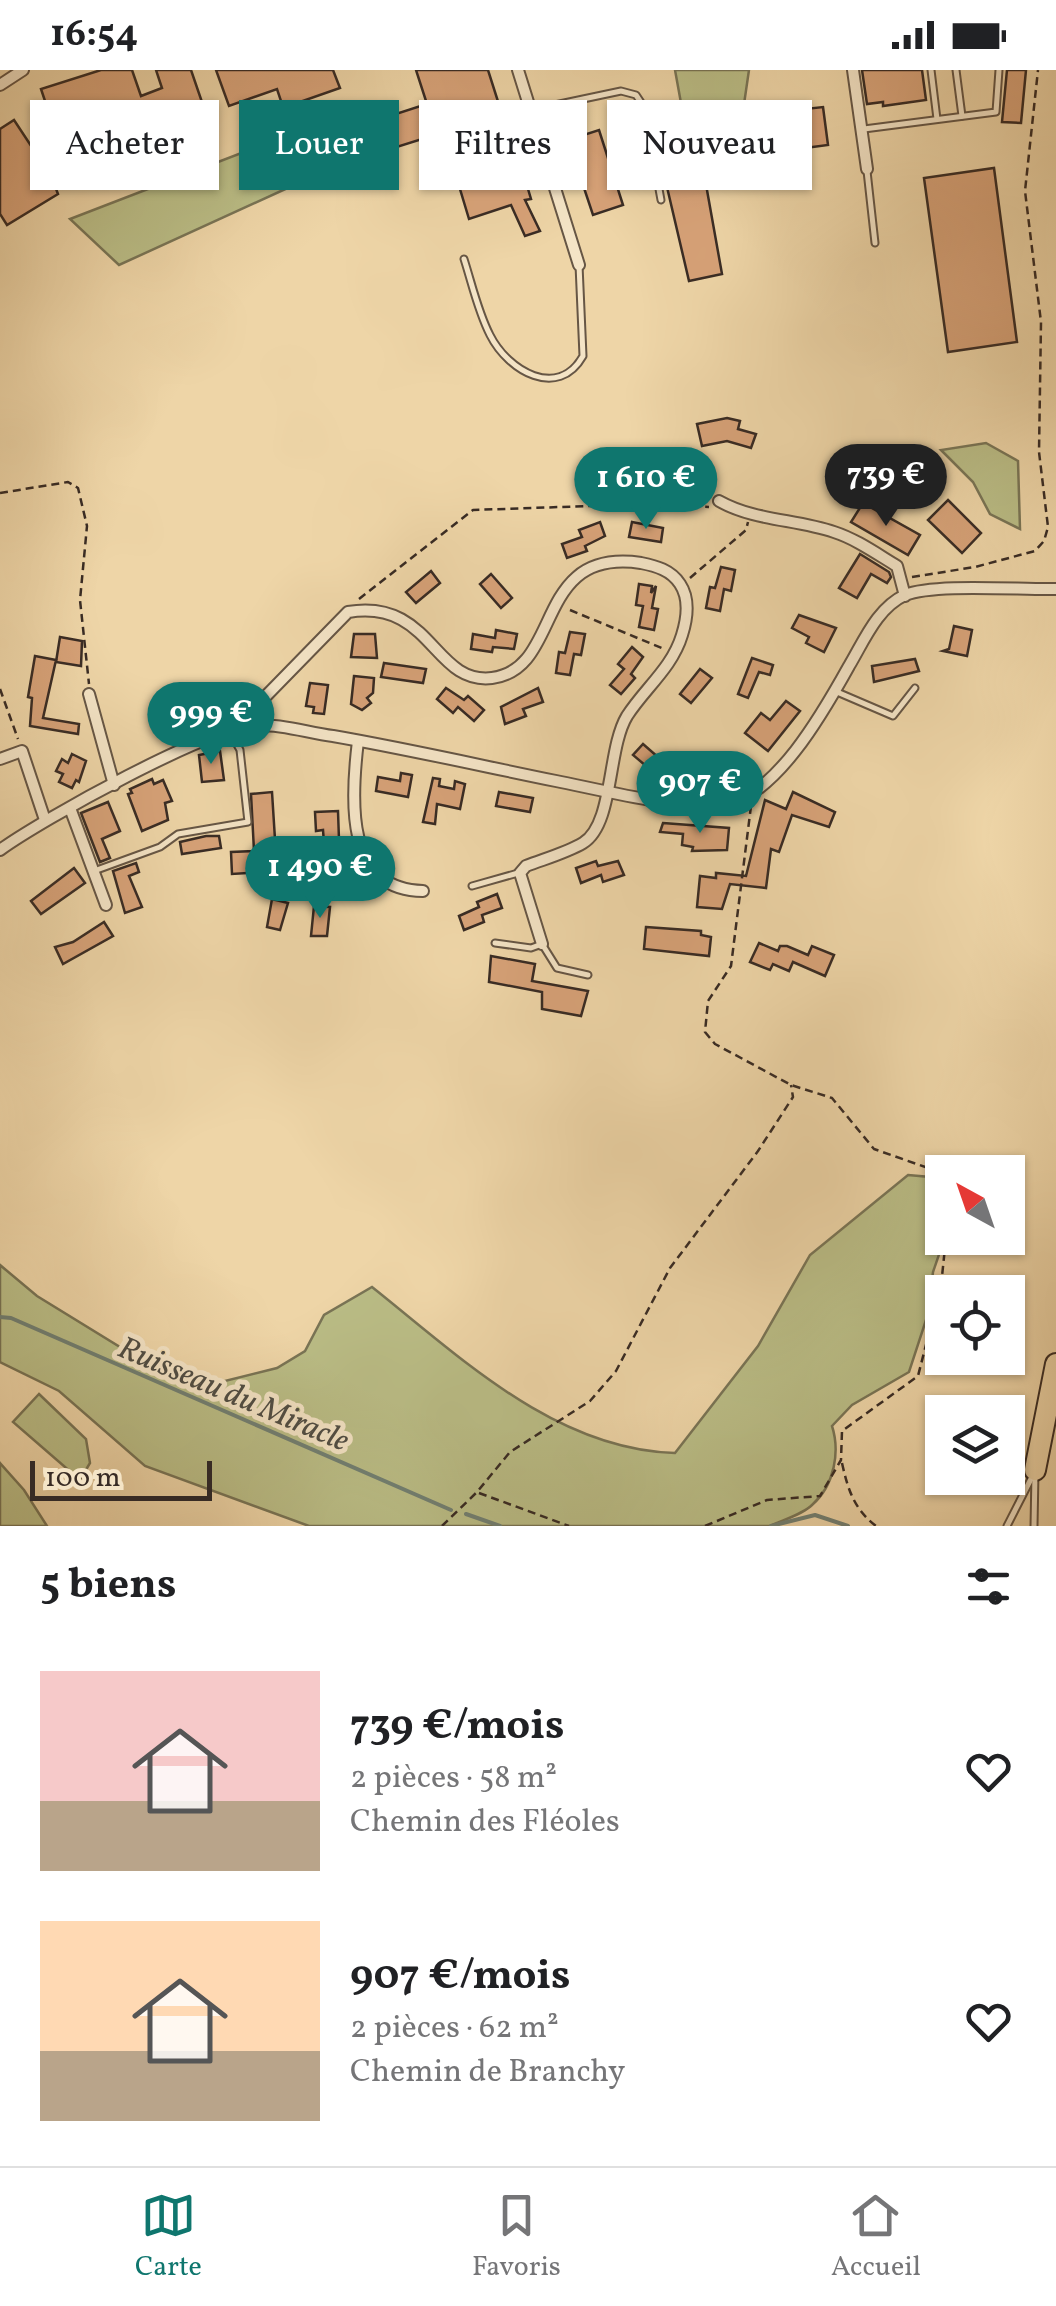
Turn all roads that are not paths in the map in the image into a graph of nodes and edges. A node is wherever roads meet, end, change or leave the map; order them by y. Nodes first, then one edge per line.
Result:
1 (24, 70) edge
2 (518, 70) edge
3 (853, 70) edge
4 (931, 70) edge
5 (956, 70) edge
6 (999, 70) edge
7 (0, 84) edge
8 (528, 100) edge
9 (578, 100) edge
10 (962, 116) junction
11 (937, 119) junction
12 (861, 129) junction
13 (867, 169) joint
14 (556, 190) edge
15 (661, 200) dead end
16 (875, 243) dead end
17 (464, 259) dead end
18 (579, 265) joint
19 (719, 502) road end
20 (1055, 590) edge
21 (904, 596) junction
22 (915, 688) dead end
23 (834, 690) junction
24 (90, 694) road end
25 (259, 725) junction
26 (230, 731) junction
27 (358, 740) junction
28 (0, 759) edge
29 (114, 785) junction
30 (606, 790) junction
31 (70, 808) junction
32 (46, 820) junction
33 (0, 850) edge
34 (370, 870) junction
35 (94, 872) junction
36 (520, 873) junction
37 (472, 886) dead end
38 (423, 891) dead end
39 (349, 895) dead end
40 (106, 905) dead end
41 (495, 943) dead end
42 (542, 944) junction
43 (588, 975) dead end
44 (1056, 1364) edge
45 (1035, 1470) junction
46 (1034, 1525) edge
47 (1007, 1526) edge

1 - 7 street
2 - 8 street
3 - 12 street
4 - 11 lane
5 - 10 lane
6 - 10 lane
9 - 15 lane
10 - 11 lane
11 - 12 lane
12 - 13 street
13 - 16 lane
14 - 18 street
17 - 18 lane
19 - 21 street
20 - 21 street
21 - 23 street
22 - 23 lane
23 - 30 street
24 - 29 street
25 - 26 street
25 - 27 street
25 - 30 street
26 - 29 street
26 - 35 lane
27 - 30 street
27 - 34 street
28 - 32 street
29 - 31 street
30 - 36 street
31 - 32 street
31 - 35 street
32 - 33 street
34 - 38 street
34 - 39 lane
35 - 40 street
36 - 37 lane
36 - 42 street
41 - 42 lane
42 - 43 lane
44 - 45 highway
45 - 46 lane
45 - 47 lane

